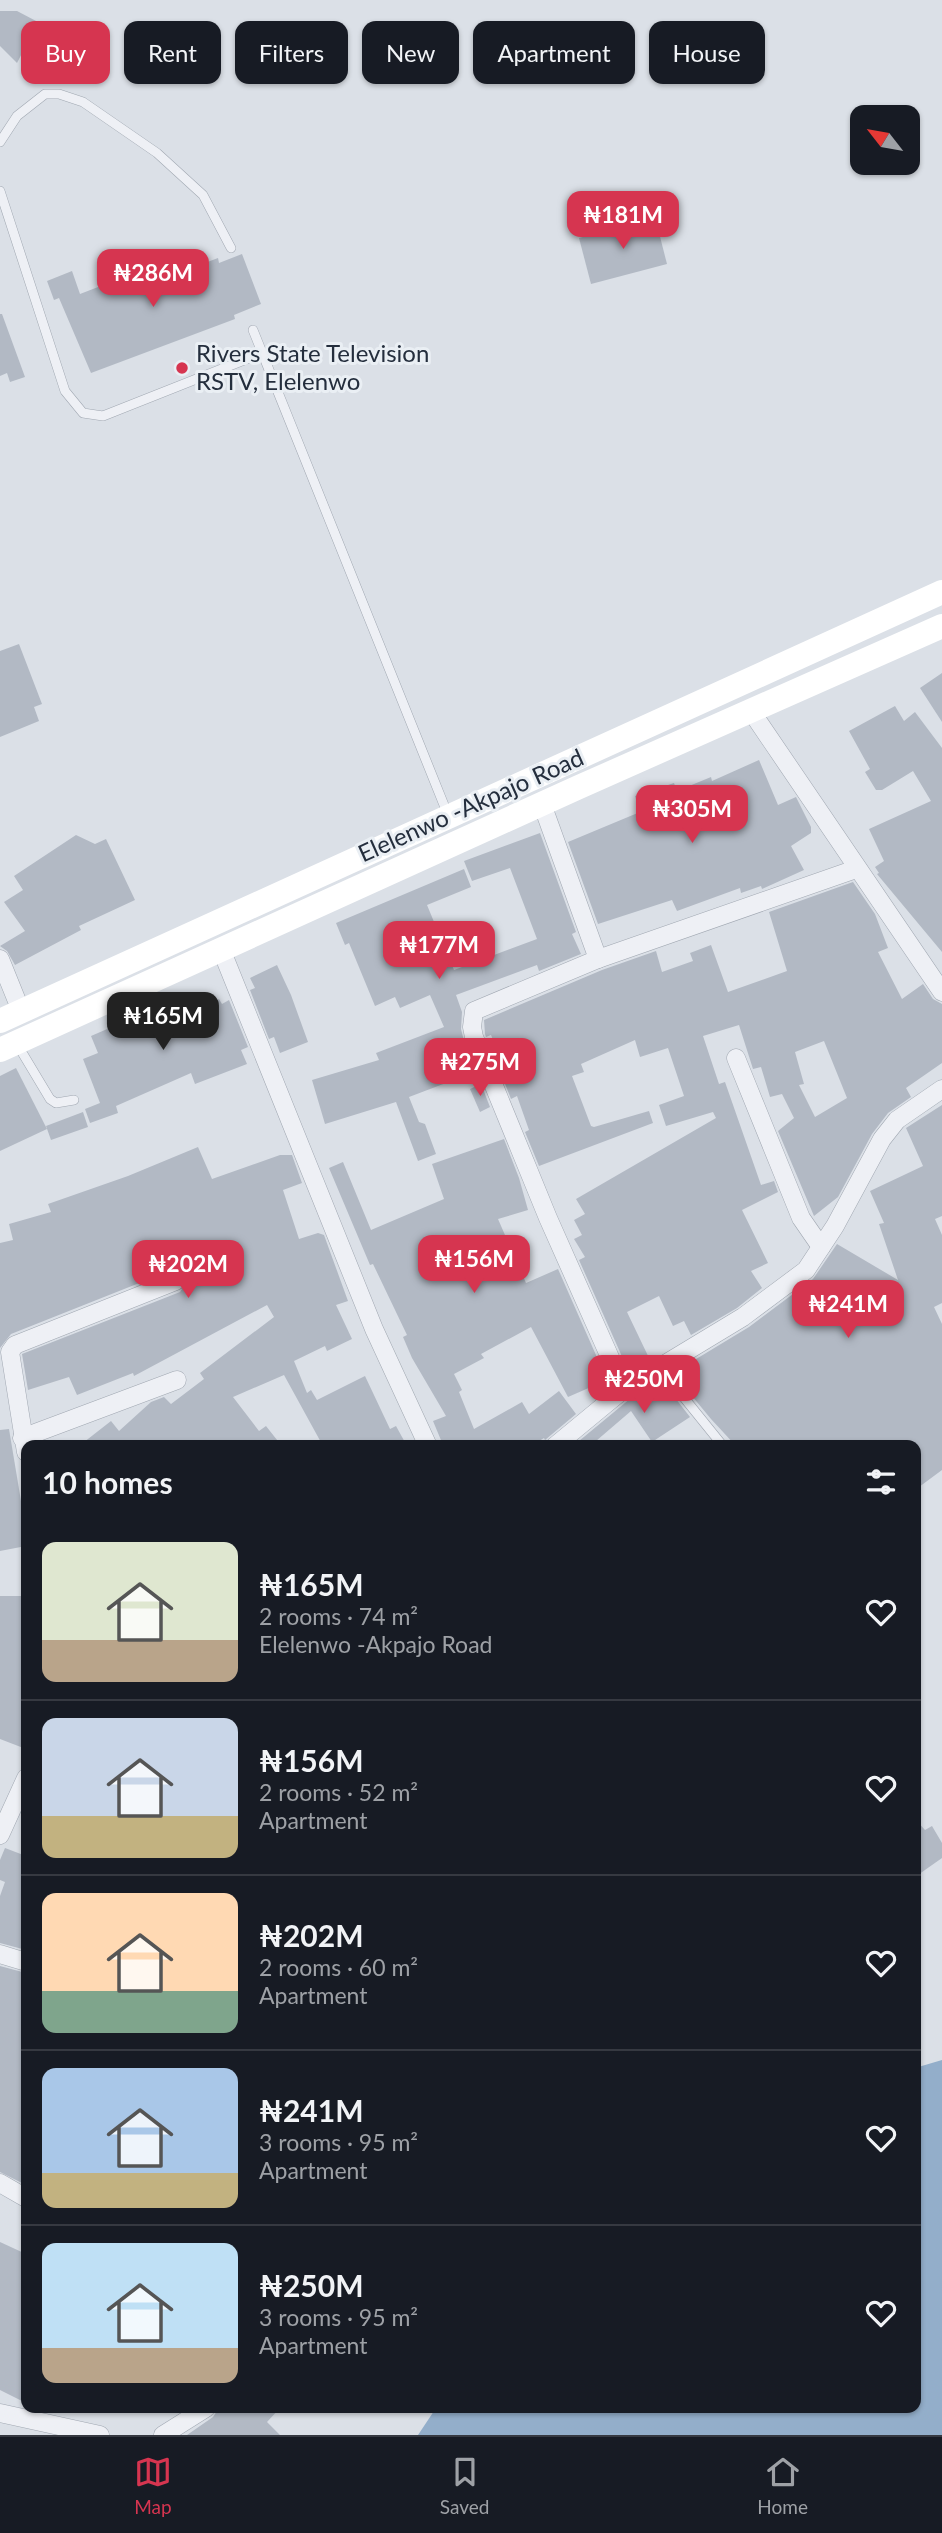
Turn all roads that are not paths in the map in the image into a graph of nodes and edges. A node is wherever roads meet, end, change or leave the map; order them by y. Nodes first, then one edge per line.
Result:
1 (0, 142) edge
2 (0, 191) edge
3 (231, 248) dead end
4 (253, 330) dead end
5 (262, 354) junction
6 (942, 592) edge
7 (942, 626) edge
8 (751, 711) junction
9 (542, 804) junction
10 (449, 816) junction
11 (856, 869) junction
12 (221, 949) junction
13 (0, 959) edge
14 (598, 959) junction
15 (942, 992) edge
16 (10, 1016) edge
17 (8, 1046) edge
18 (736, 1058) dead end
19 (942, 1088) edge
20 (74, 1100) dead end
21 (821, 1247) junction
22 (176, 1281) dead end
23 (660, 1368) junction
24 (177, 1380) dead end
25 (624, 1389) junction
26 (23, 1440) edge
27 (36, 1440) edge
28 (425, 1440) edge
29 (562, 1440) edge
30 (718, 1440) edge
31 (21, 1789) edge
32 (0, 1835) edge
33 (0, 1954) edge
34 (21, 1960) edge
35 (0, 2183) edge
36 (21, 2195) edge
37 (0, 2413) edge
38 (198, 2413) edge
39 (100, 2435) edge
40 (163, 2435) edge

1 - 3 lane
2 - 5 lane
4 - 5 lane
5 - 10 lane
6 - 10 main road, Elelenwo -Akpajo Road
7 - 8 main road, Elelenwo -Akpajo Road
8 - 9 main road, Elelenwo -Akpajo Road
8 - 11 street
9 - 12 main road, Elelenwo -Akpajo Road
9 - 14 street
10 - 16 main road, Elelenwo -Akpajo Road
11 - 14 street
11 - 15 street
12 - 17 main road, Elelenwo -Akpajo Road
12 - 28 street
13 - 16 street
14 - 25 street
17 - 20 lane
18 - 21 street
19 - 21 street
21 - 23 street
22 - 26 street
23 - 25 street
23 - 30 lane
24 - 27 street
25 - 29 street
31 - 32 street
33 - 34 street
35 - 36 street
37 - 39 street
38 - 40 street

